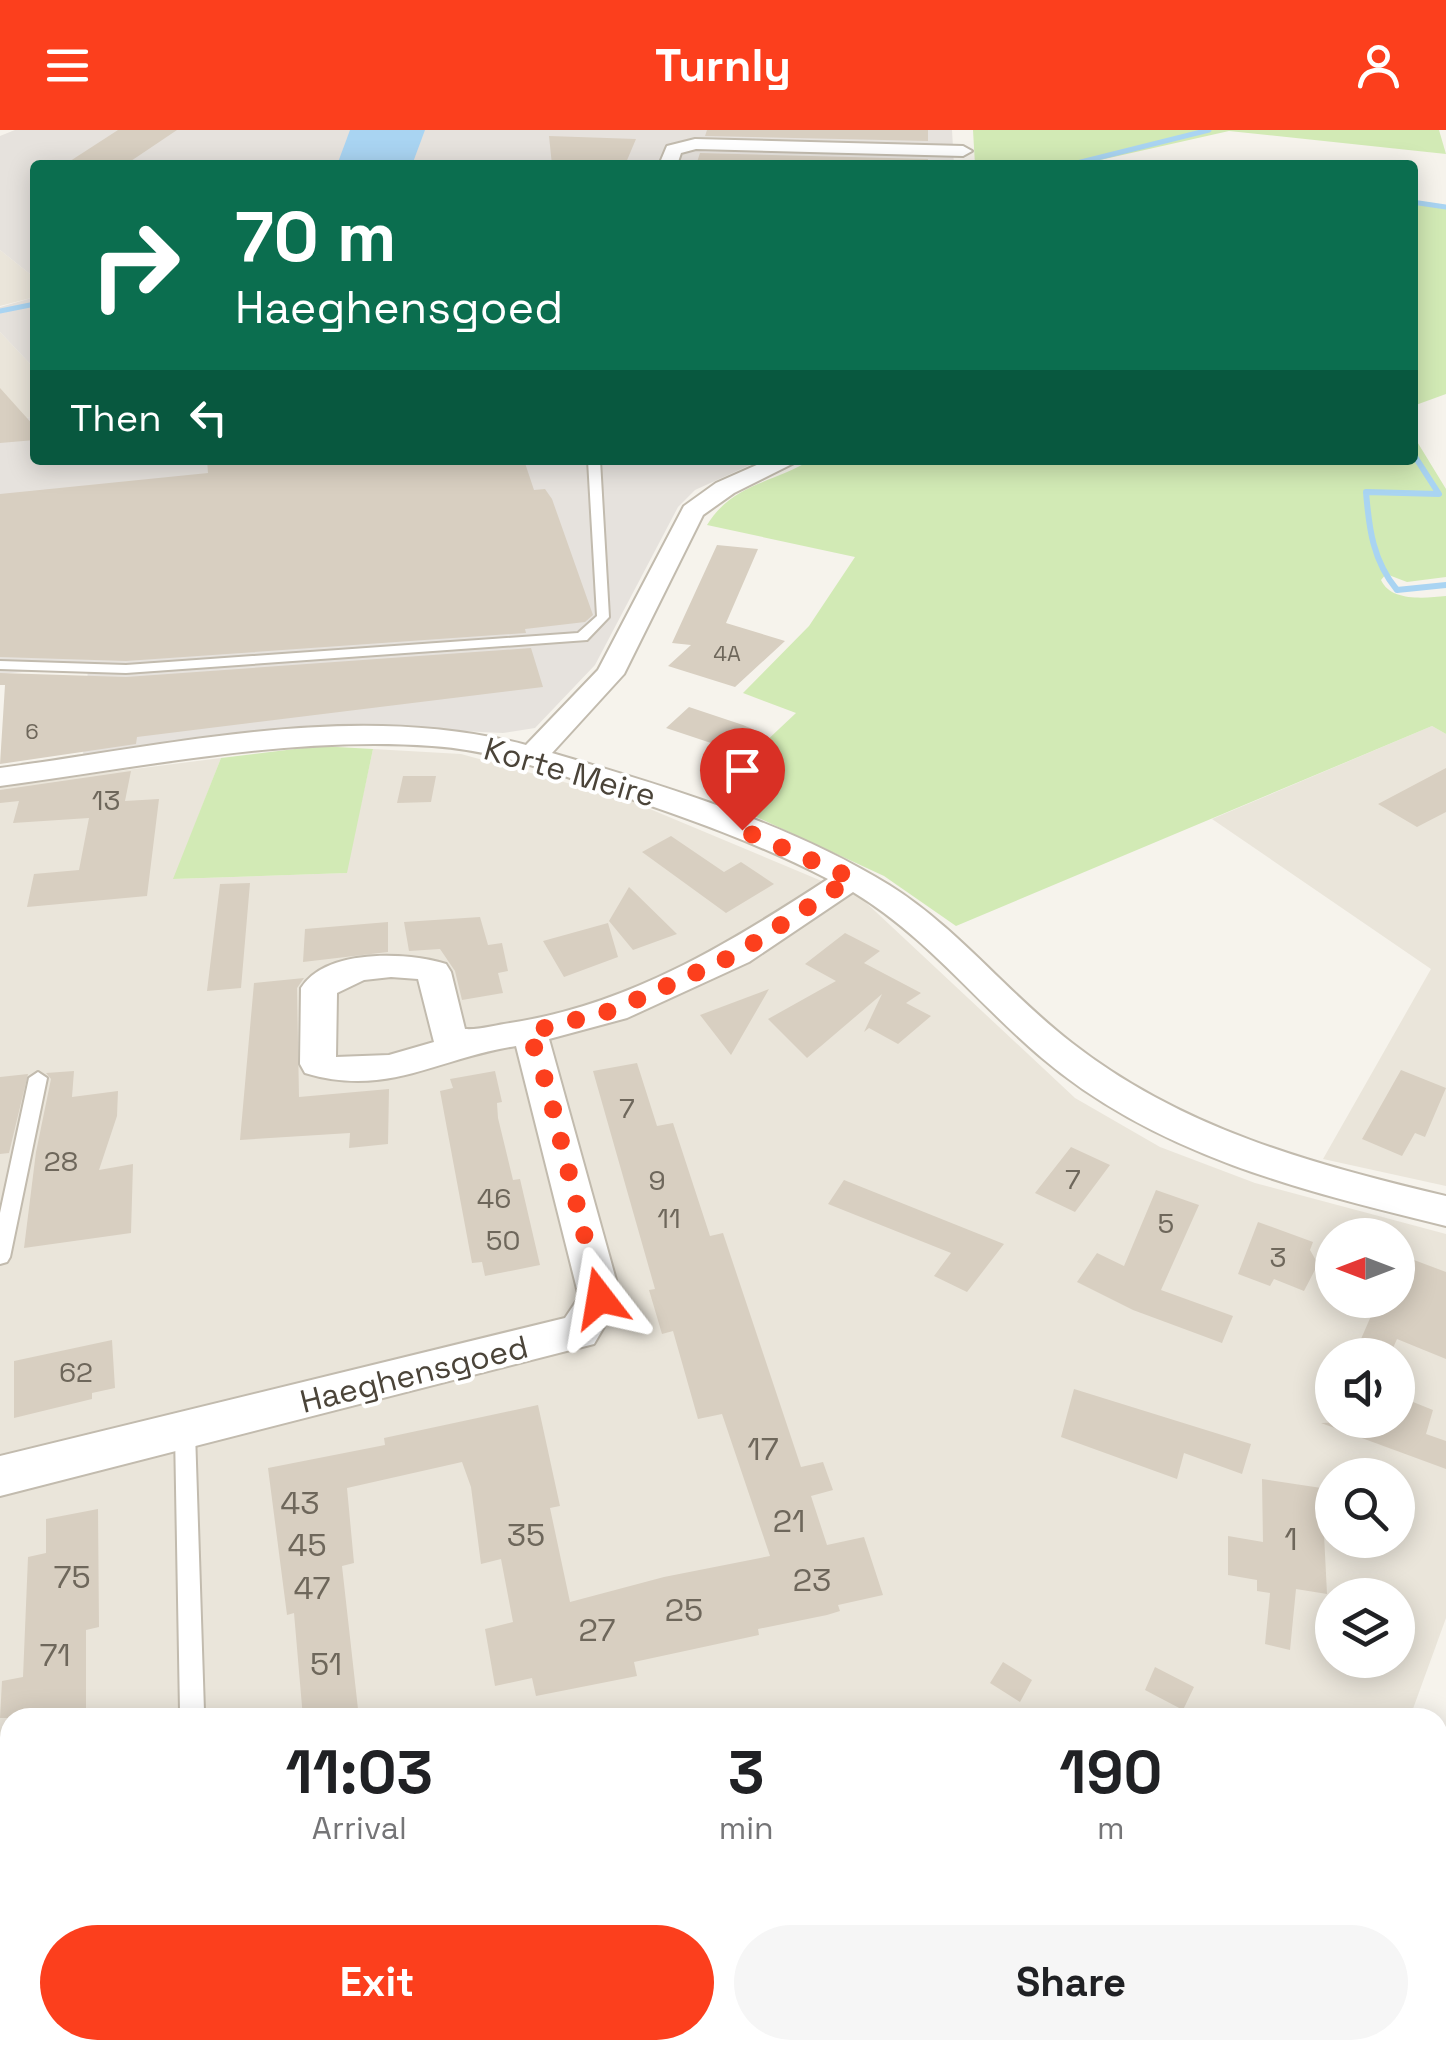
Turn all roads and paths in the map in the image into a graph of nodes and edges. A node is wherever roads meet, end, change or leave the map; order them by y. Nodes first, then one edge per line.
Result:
1 (962, 130) edge
2 (963, 158) edge
3 (670, 160) edge
4 (594, 465) edge
5 (777, 465) edge
6 (0, 665) edge
7 (532, 755) junction
8 (0, 776) edge
9 (852, 878) junction
10 (529, 1032) junction
11 (463, 1044) dead end
12 (38, 1078) dead end
13 (1446, 1211) edge
14 (0, 1257) edge
15 (185, 1432) junction
16 (0, 1476) edge
17 (192, 1708) edge

1 - 2 street
2 - 3 street
4 - 6 lane
5 - 7 street
7 - 8 street, Korte Meire
7 - 9 street, Korte Meire
9 - 10 street
9 - 13 street, Korte Meire
10 - 11 street
10 - 15 street, Haeghensgoed
12 - 14 lane
15 - 16 street, Haeghensgoed
15 - 17 lane

